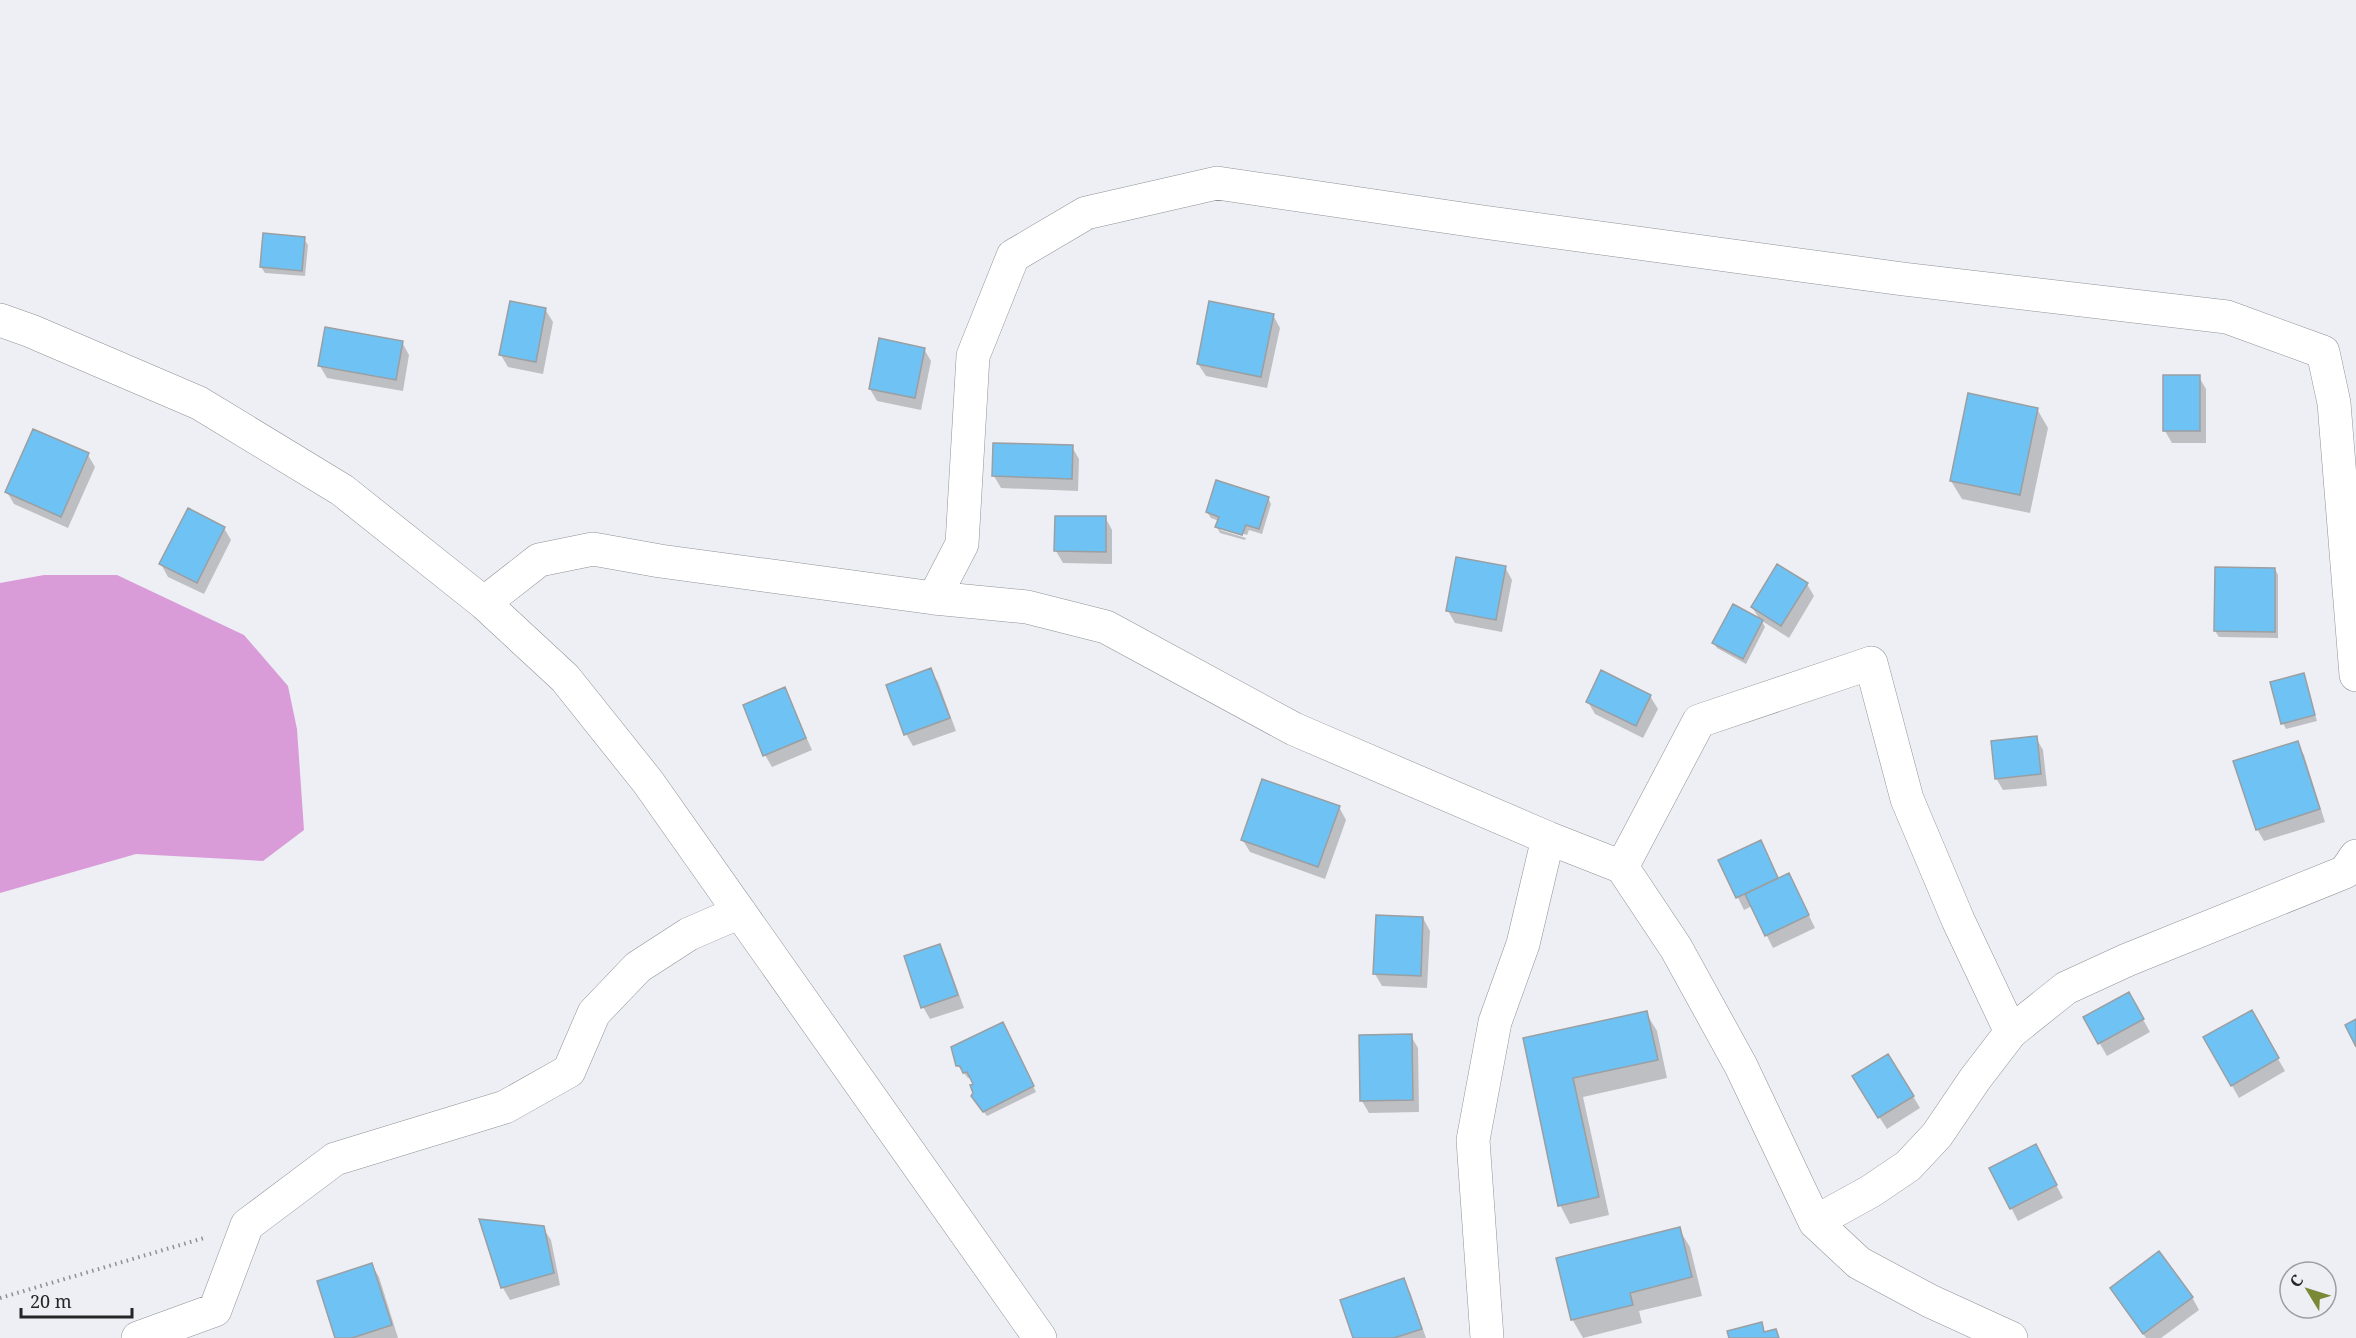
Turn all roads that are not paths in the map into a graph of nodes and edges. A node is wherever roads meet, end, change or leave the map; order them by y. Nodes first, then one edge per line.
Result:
1 (0, 320) edge
2 (934, 598) junction
3 (484, 603) junction
4 (2356, 675) edge
5 (1548, 838) junction
6 (2356, 856) edge
7 (1622, 867) junction
8 (741, 912) junction
9 (2011, 1032) junction
10 (1815, 1222) junction
11 (138, 1338) edge
12 (1040, 1338) edge
13 (1487, 1338) edge
14 (2011, 1338) edge

1 - 3 street
2 - 3 street
2 - 4 street
2 - 5 street
3 - 8 street
5 - 7 street
5 - 13 street
6 - 9 street
7 - 9 street
7 - 10 street
8 - 11 street
8 - 12 street
9 - 10 street
10 - 14 street

